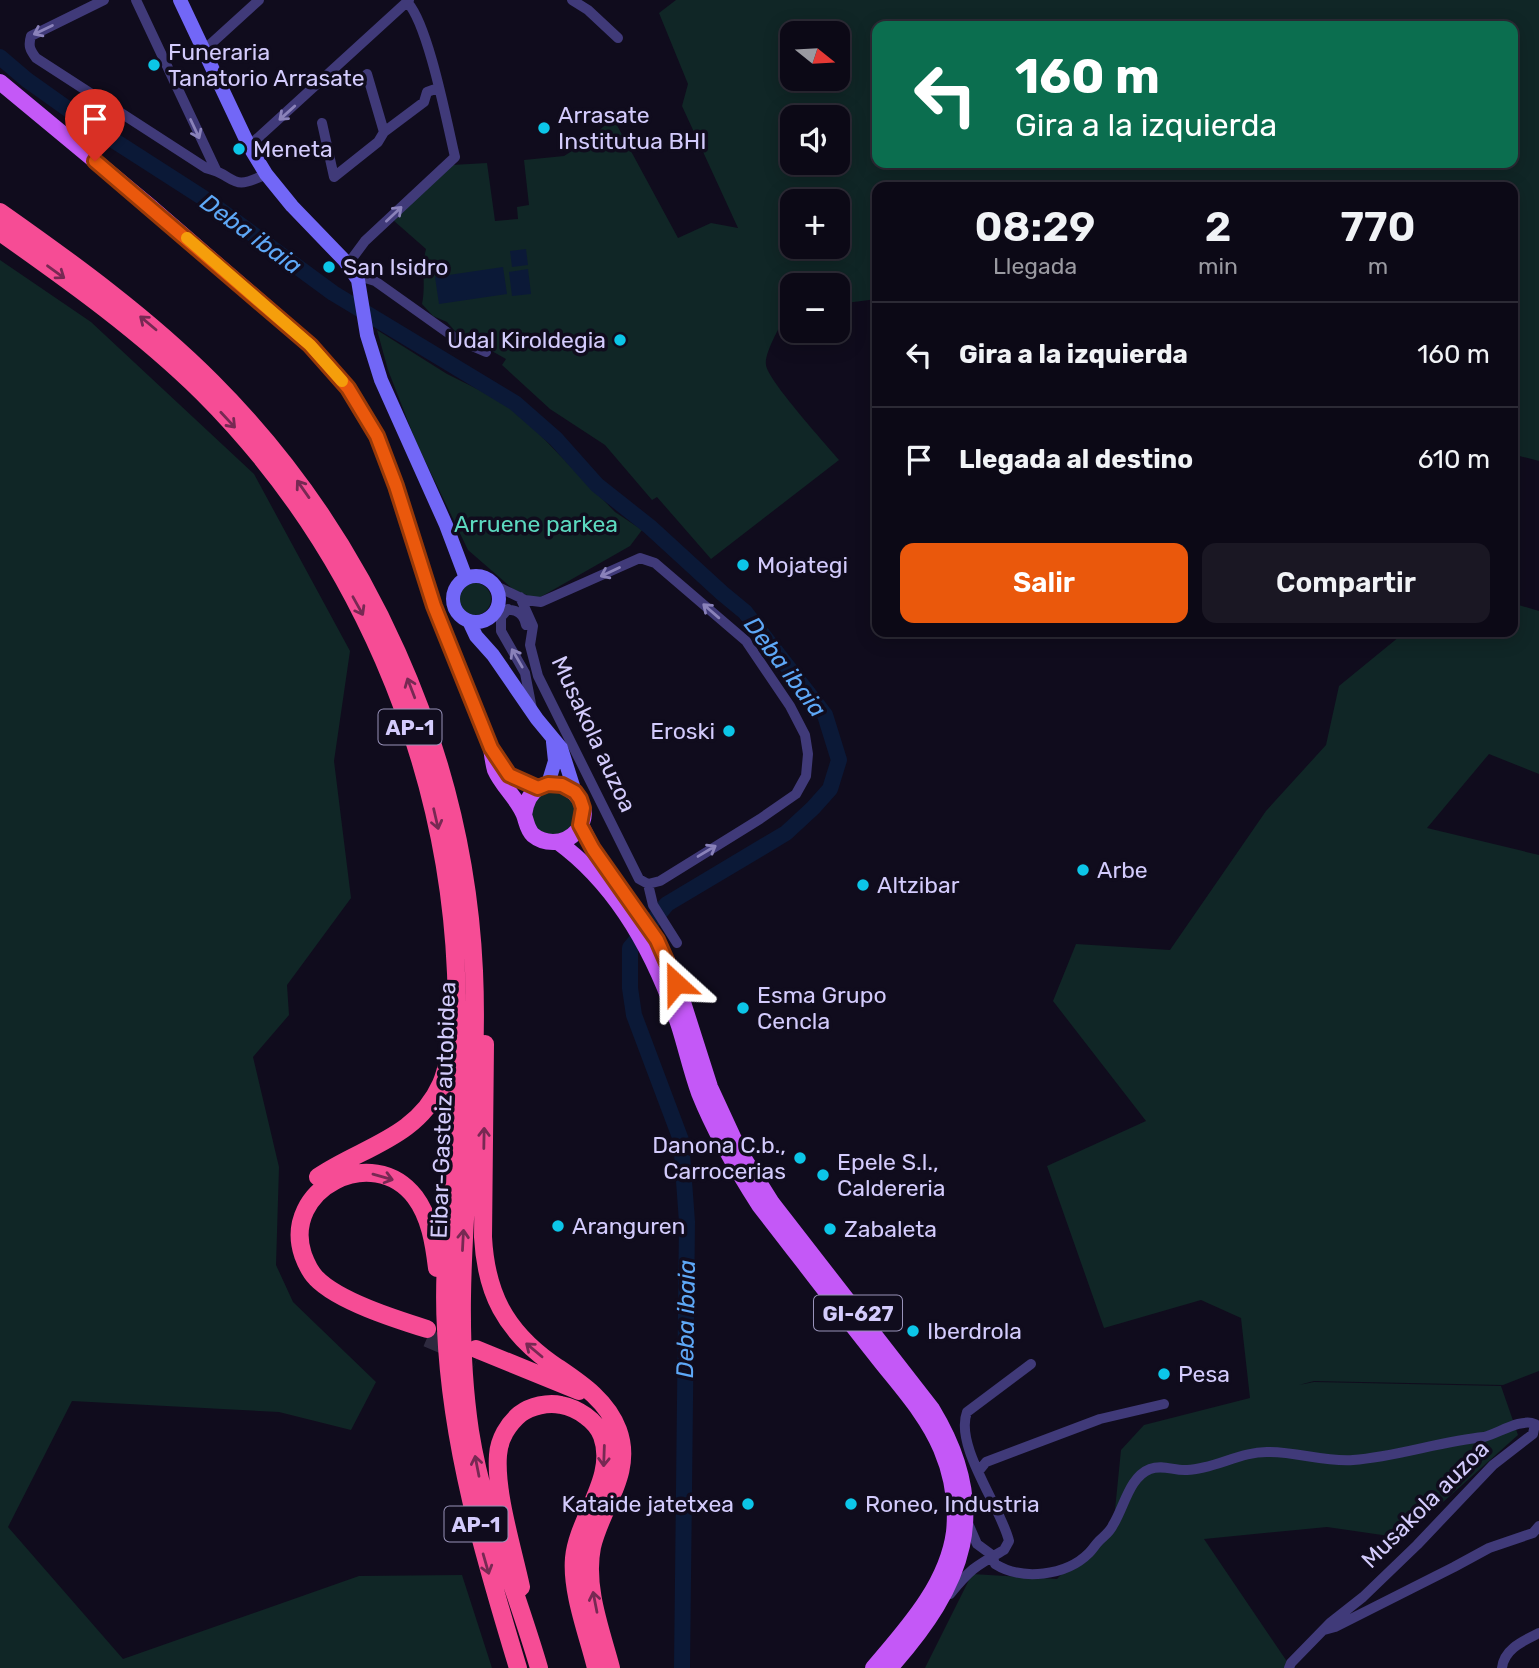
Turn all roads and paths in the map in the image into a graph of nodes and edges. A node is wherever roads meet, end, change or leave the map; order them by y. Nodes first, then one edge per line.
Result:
1 (104, 0) edge
2 (136, 0) edge
3 (180, 0) edge
4 (259, 0) edge
5 (572, 0) edge
6 (408, 1) edge
7 (618, 38) dead end
8 (204, 51) junction
9 (367, 74) dead end
10 (0, 82) edge
11 (438, 88) junction
12 (322, 123) dead end
13 (384, 132) junction
14 (249, 146) junction
15 (216, 170) junction
16 (266, 174) junction
17 (0, 212) edge
18 (0, 232) edge
19 (352, 270) junction
20 (486, 352) dead end
21 (466, 578) junction
22 (495, 586) junction
23 (520, 597) junction
24 (499, 612) junction
25 (469, 621) junction
26 (530, 645) junction
27 (493, 655) junction
28 (533, 712) junction
29 (553, 740) junction
30 (491, 748) junction
31 (543, 786) junction
32 (575, 792) junction
33 (524, 815) junction
34 (580, 825) junction
35 (558, 842) junction
36 (459, 848) junction
37 (648, 884) junction
38 (639, 911) junction
39 (675, 940) dead end
40 (659, 959) junction
41 (457, 1027) junction
42 (476, 1354) tunnel mouth
43 (1031, 1364) dead end
44 (449, 1377) junction
45 (1164, 1404) dead end
46 (600, 1416) junction
47 (978, 1472) junction
48 (966, 1520) junction
49 (1539, 1526) edge
50 (992, 1555) junction
51 (931, 1615) junction
52 (1324, 1630) junction
53 (1539, 1633) edge
54 (533, 1648) junction
55 (518, 1668) edge
56 (539, 1668) edge
57 (596, 1668) edge
58 (611, 1668) edge
59 (873, 1668) edge
60 (890, 1668) edge
61 (1289, 1668) edge
62 (1502, 1668) edge

1 -> 15 street
2 -> 15 street
3 - 8 street
4 - 8 street
5 - 7 street
6 - 11 street
6 -> 14 street
8 - 14 street
9 - 13 street
10 - 30 main road, GI-627
11 - 13 street
19 -> 11 street
12 - 13 street
14 - 16 street
15 - 16 street
16 - 19 street
36 -> 17 highway, Eibar-Gasteiz autobidea / AP-1
18 -> 41 highway, Eibar-Gasteiz autobidea / AP-1
19 - 20 street
19 - 21 street
21 - 22 street
21 - 25 street
22 - 23 street
22 - 24 street
23 - 26 street, Musakola auzoa
37 -> 23 street
24 - 25 street
24 - 26 street
24 - 27 street
28 -> 24 street
25 - 27 street, Musakola auzoa
26 - 37 street, Musakola auzoa
27 - 28 street, Musakola auzoa
28 - 29 street, Musakola auzoa
29 - 31 street, Musakola auzoa
29 - 32 street, Musakola auzoa
30 - 31 main road, GI-627
30 - 33 main road, GI-627
31 - 32 main road, GI-627
31 - 33 main road
32 - 34 main road, GI-627
33 - 35 main road, GI-627
34 - 35 main road
34 - 38 main road, GI-627
35 - 38 main road, GI-627
46 -> 36 highway
54 -> 36 highway, Eibar-Gasteiz autobidea / AP-1
37 - 38 street, Musakola auzoa
38 - 39 street, Musakola auzoa
38 - 40 main road, GI-627
40 - 48 main road, GI-627
40 - 59 main road, GI-627
41 - 44 highway, Eibar-Gasteiz autobidea / AP-1
41 -> 44 highway
42 - 46 highway
43 - 47 street
44 -> 55 highway, Eibar-Gasteiz autobidea / AP-1
45 - 47 street
46 - 54 highway
46 -> 57 highway
58 -> 46 highway
47 - 50 street
48 - 50 street, Musakola auzoa
48 - 51 main road, GI-627
49 - 52 street, Musakola auzoa
50 - 51 street
50 - 52 street, Musakola auzoa
51 - 60 main road, GI-627
52 - 61 street, Musakola auzoa
53 - 62 street
54 - 56 highway, Eibar-Gasteiz autobidea / AP-1

